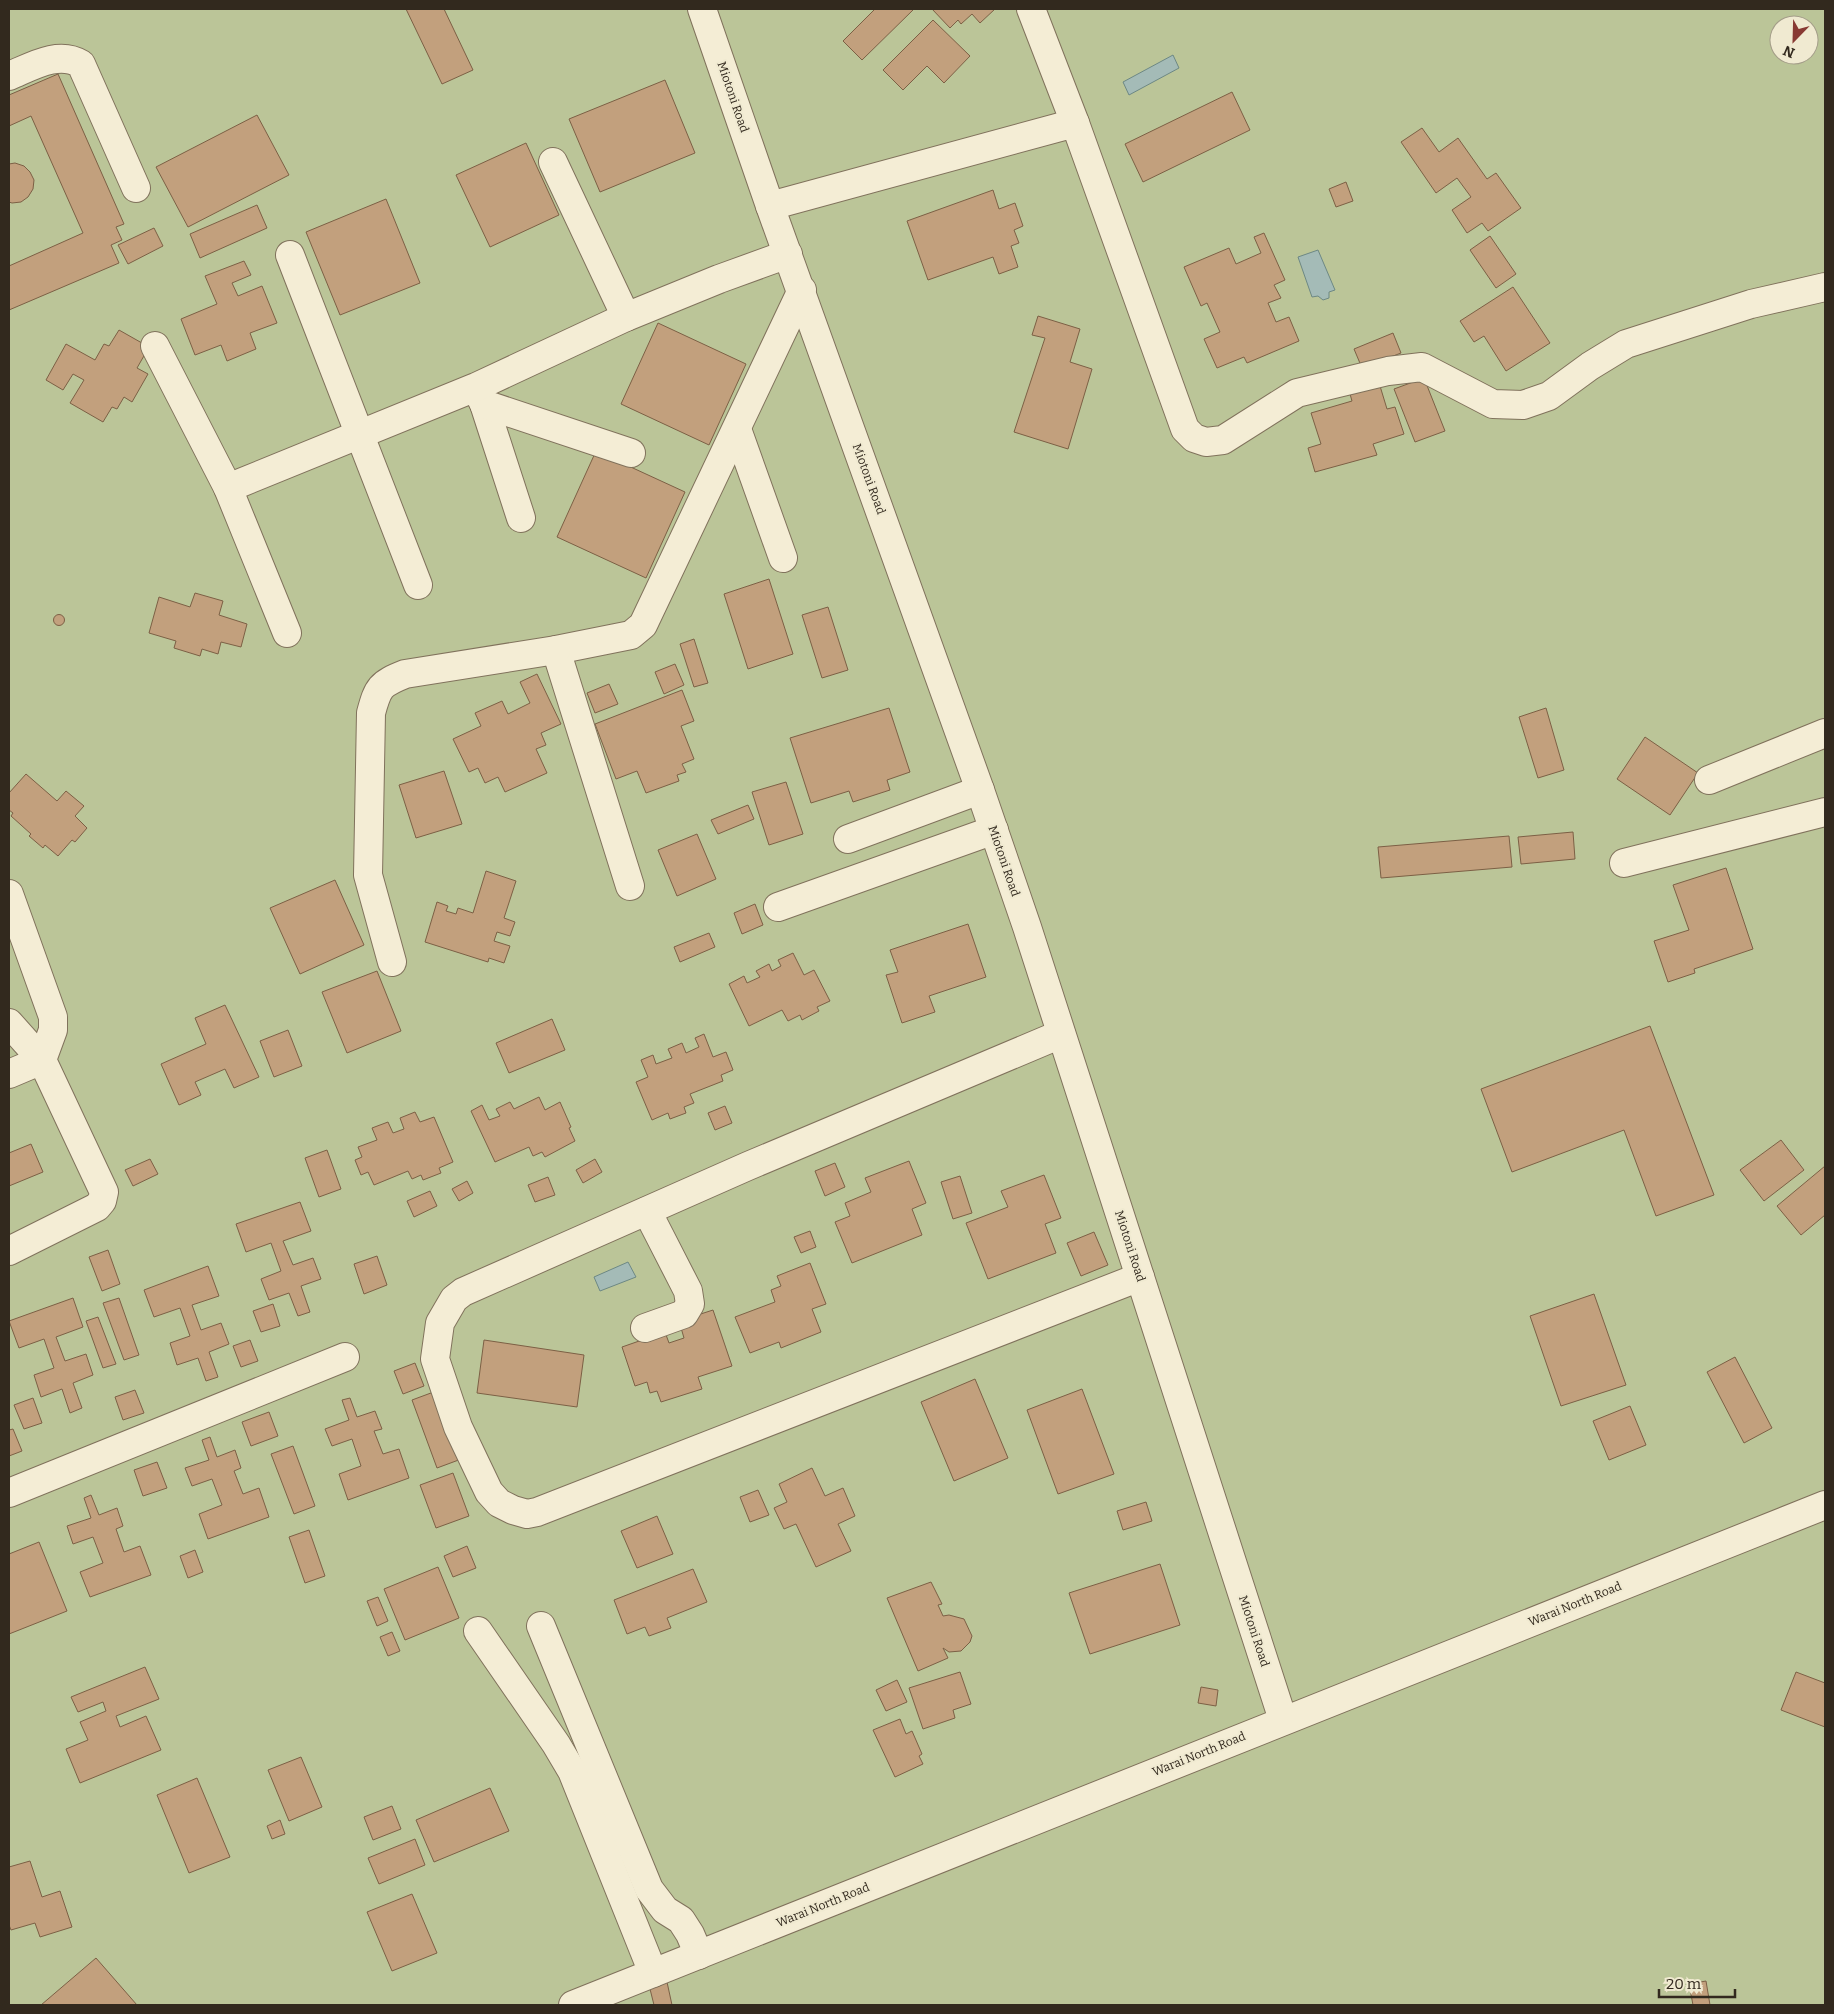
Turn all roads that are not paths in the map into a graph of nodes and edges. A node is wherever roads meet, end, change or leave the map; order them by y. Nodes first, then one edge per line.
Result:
1 (702, 9) edge
2 (1031, 9) edge
3 (9, 76) edge
4 (1075, 123) junction
5 (553, 162) dead end
6 (136, 188) dead end
7 (770, 206) junction
8 (788, 254) junction
9 (290, 255) dead end
10 (1825, 287) edge
11 (802, 290) junction
12 (626, 317) junction
13 (156, 346) dead end
14 (480, 396) junction
15 (737, 429) junction
16 (359, 434) junction
17 (631, 453) dead end
18 (228, 488) junction
19 (521, 518) dead end
20 (784, 558) dead end
21 (418, 585) dead end
22 (287, 633) dead end
23 (556, 650) junction
24 (1825, 733) edge
25 (1709, 780) dead end
26 (980, 790) junction
27 (1825, 812) edge
28 (994, 830) junction
29 (848, 839) dead end
30 (1624, 863) dead end
31 (630, 886) dead end
32 (9, 894) edge
33 (778, 907) dead end
34 (392, 962) dead end
35 (9, 1023) edge
36 (1062, 1034) junction
37 (42, 1060) junction
38 (9, 1074) edge
39 (647, 1211) junction
40 (9, 1250) edge
41 (1140, 1277) junction
42 (645, 1328) dead end
43 (345, 1357) dead end
44 (9, 1493) edge
45 (1825, 1505) edge
46 (541, 1626) dead end
47 (478, 1631) dead end
48 (1284, 1720) junction
49 (699, 1955) junction
50 (653, 1973) junction
51 (573, 2005) edge

1 - 7 street, Miotoni Road
2 - 4 street
3 - 6 street
4 - 7 street
4 - 10 street
5 - 12 street
7 - 8 street, Miotoni Road
8 - 11 street, Miotoni Road
8 - 12 street
9 - 16 street
11 - 15 street
11 - 26 street, Miotoni Road
12 - 14 street
13 - 18 street
14 - 16 street
14 - 17 street
14 - 19 street
15 - 20 street
15 - 23 street
16 - 18 street
16 - 21 street
18 - 22 street
23 - 31 street
23 - 34 street
24 - 25 street
26 - 28 street, Miotoni Road
26 - 29 street
27 - 30 street
28 - 33 street
28 - 36 street, Miotoni Road
32 - 37 street
35 - 37 street
36 - 39 street
36 - 41 street, Miotoni Road
37 - 38 street
37 - 40 street
39 - 41 street
39 - 42 street
41 - 48 street, Miotoni Road
43 - 44 street
45 - 48 street, Warai North Road
46 - 49 street
47 - 50 street
48 - 49 street, Warai North Road
49 - 50 street, Warai North Road
50 - 51 street, Warai North Road

